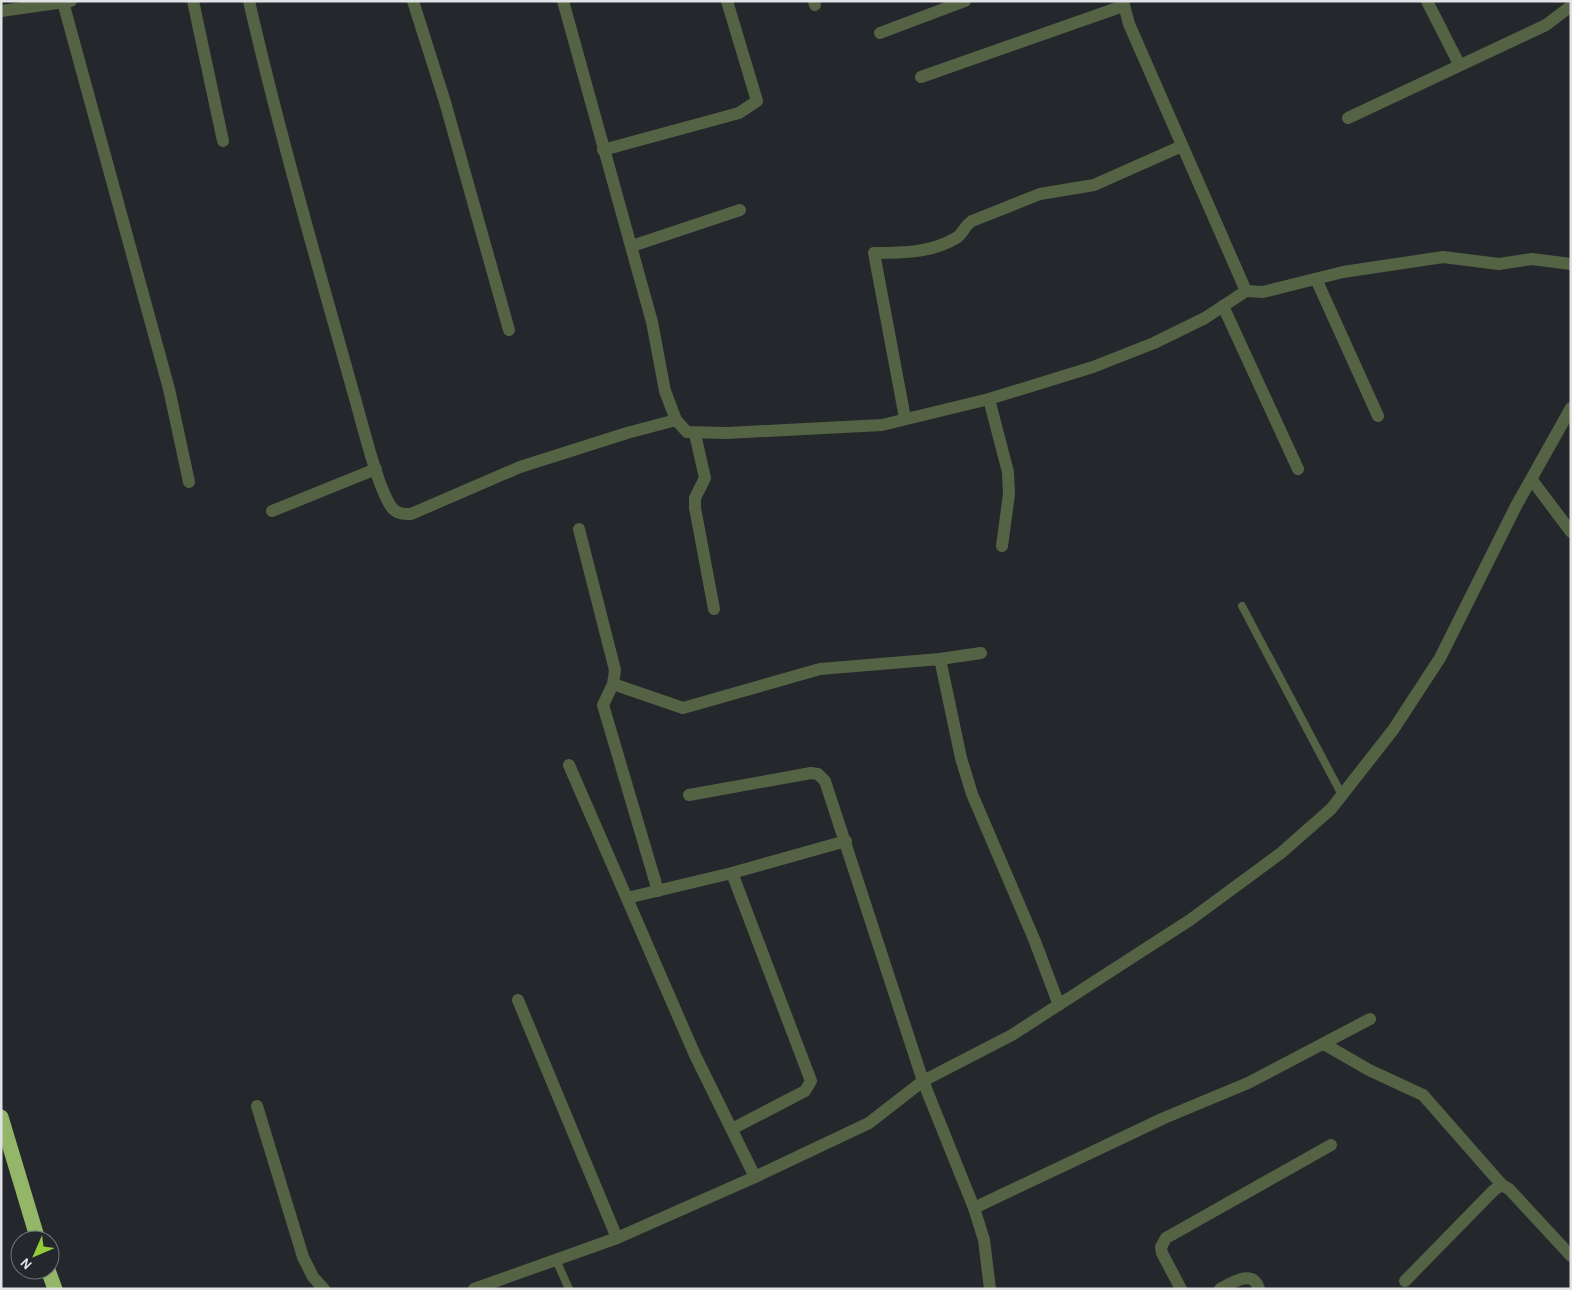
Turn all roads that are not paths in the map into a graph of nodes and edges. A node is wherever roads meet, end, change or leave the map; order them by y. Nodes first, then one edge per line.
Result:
1 (192, 1) edge
2 (249, 1) edge
3 (413, 1) edge
4 (563, 1) edge
5 (727, 1) edge
6 (965, 1) edge
7 (1427, 1) edge
8 (67, 2) edge
9 (1123, 3) edge
10 (1571, 6) edge
11 (1, 11) edge
12 (880, 33) dead end
13 (1459, 64) junction
14 (921, 77) dead end
15 (1348, 118) dead end
16 (223, 142) dead end
17 (1182, 146) junction
18 (604, 150) junction
19 (740, 210) dead end
20 (632, 246) junction
21 (1571, 264) edge
22 (1316, 279) junction
23 (1246, 291) junction
24 (1223, 306) junction
25 (509, 330) dead end
26 (989, 400) junction
27 (1571, 408) edge
28 (1378, 416) dead end
29 (905, 418) junction
30 (676, 420) junction
31 (695, 434) junction
32 (376, 469) junction
33 (1298, 469) dead end
34 (1532, 480) junction
35 (189, 482) dead end
36 (272, 511) dead end
37 (579, 529) dead end
38 (1571, 532) edge
39 (1002, 546) dead end
40 (1242, 606) dead end
41 (714, 609) dead end
42 (981, 653) dead end
43 (940, 659) junction
44 (613, 684) junction
45 (569, 764) dead end
46 (689, 795) dead end
47 (1342, 795) junction
48 (846, 841) junction
49 (732, 873) junction
50 (658, 890) junction
51 (627, 898) junction
52 (518, 1000) dead end
53 (1059, 1005) junction
54 (1370, 1019) dead end
55 (1324, 1044) junction
56 (923, 1080) junction
57 (257, 1106) dead end
58 (1, 1117) edge
59 (732, 1129) junction
60 (1331, 1145) dead end
61 (755, 1177) junction
62 (1502, 1185) junction
63 (974, 1208) junction
64 (35, 1230) edge
65 (617, 1238) junction
66 (1571, 1256) edge
67 (556, 1260) junction
68 (1405, 1280) dead end
69 (324, 1289) edge
70 (474, 1289) edge
71 (568, 1289) edge
72 (990, 1289) edge
73 (1180, 1289) edge
74 (1220, 1289) edge
75 (1259, 1289) edge

1 - 16 street
2 - 32 street
3 - 25 street
4 - 18 street
5 - 18 street
6 - 12 street
7 - 13 street
8 - 11 street
8 - 35 street
9 - 14 street
9 - 17 street
10 - 13 street
13 - 15 street
17 - 23 street
17 - 29 street
18 - 20 street
19 - 20 street
20 - 30 street
21 - 22 street
22 - 23 street
22 - 28 street
23 - 24 street
24 - 26 street
24 - 33 street
26 - 29 street
26 - 39 street
27 - 34 street
29 - 31 street
30 - 31 street
30 - 32 street
31 - 41 street
32 - 36 street
34 - 38 street
34 - 47 street
37 - 44 street
40 - 47 lane
42 - 43 street
43 - 44 street
43 - 53 street
44 - 50 street
45 - 51 street
46 - 48 street
47 - 53 street
48 - 49 street
48 - 56 street
49 - 50 street
49 - 59 street
50 - 51 street
51 - 59 street
52 - 65 street
53 - 56 street
54 - 55 street
55 - 62 street
55 - 63 street
56 - 61 street
56 - 63 street
57 - 69 street
58 - 64 highway
59 - 61 street
60 - 73 street
61 - 65 street
62 - 66 street
62 - 68 street
63 - 72 street
65 - 67 street
67 - 70 street
67 - 71 lane
74 - 75 street

